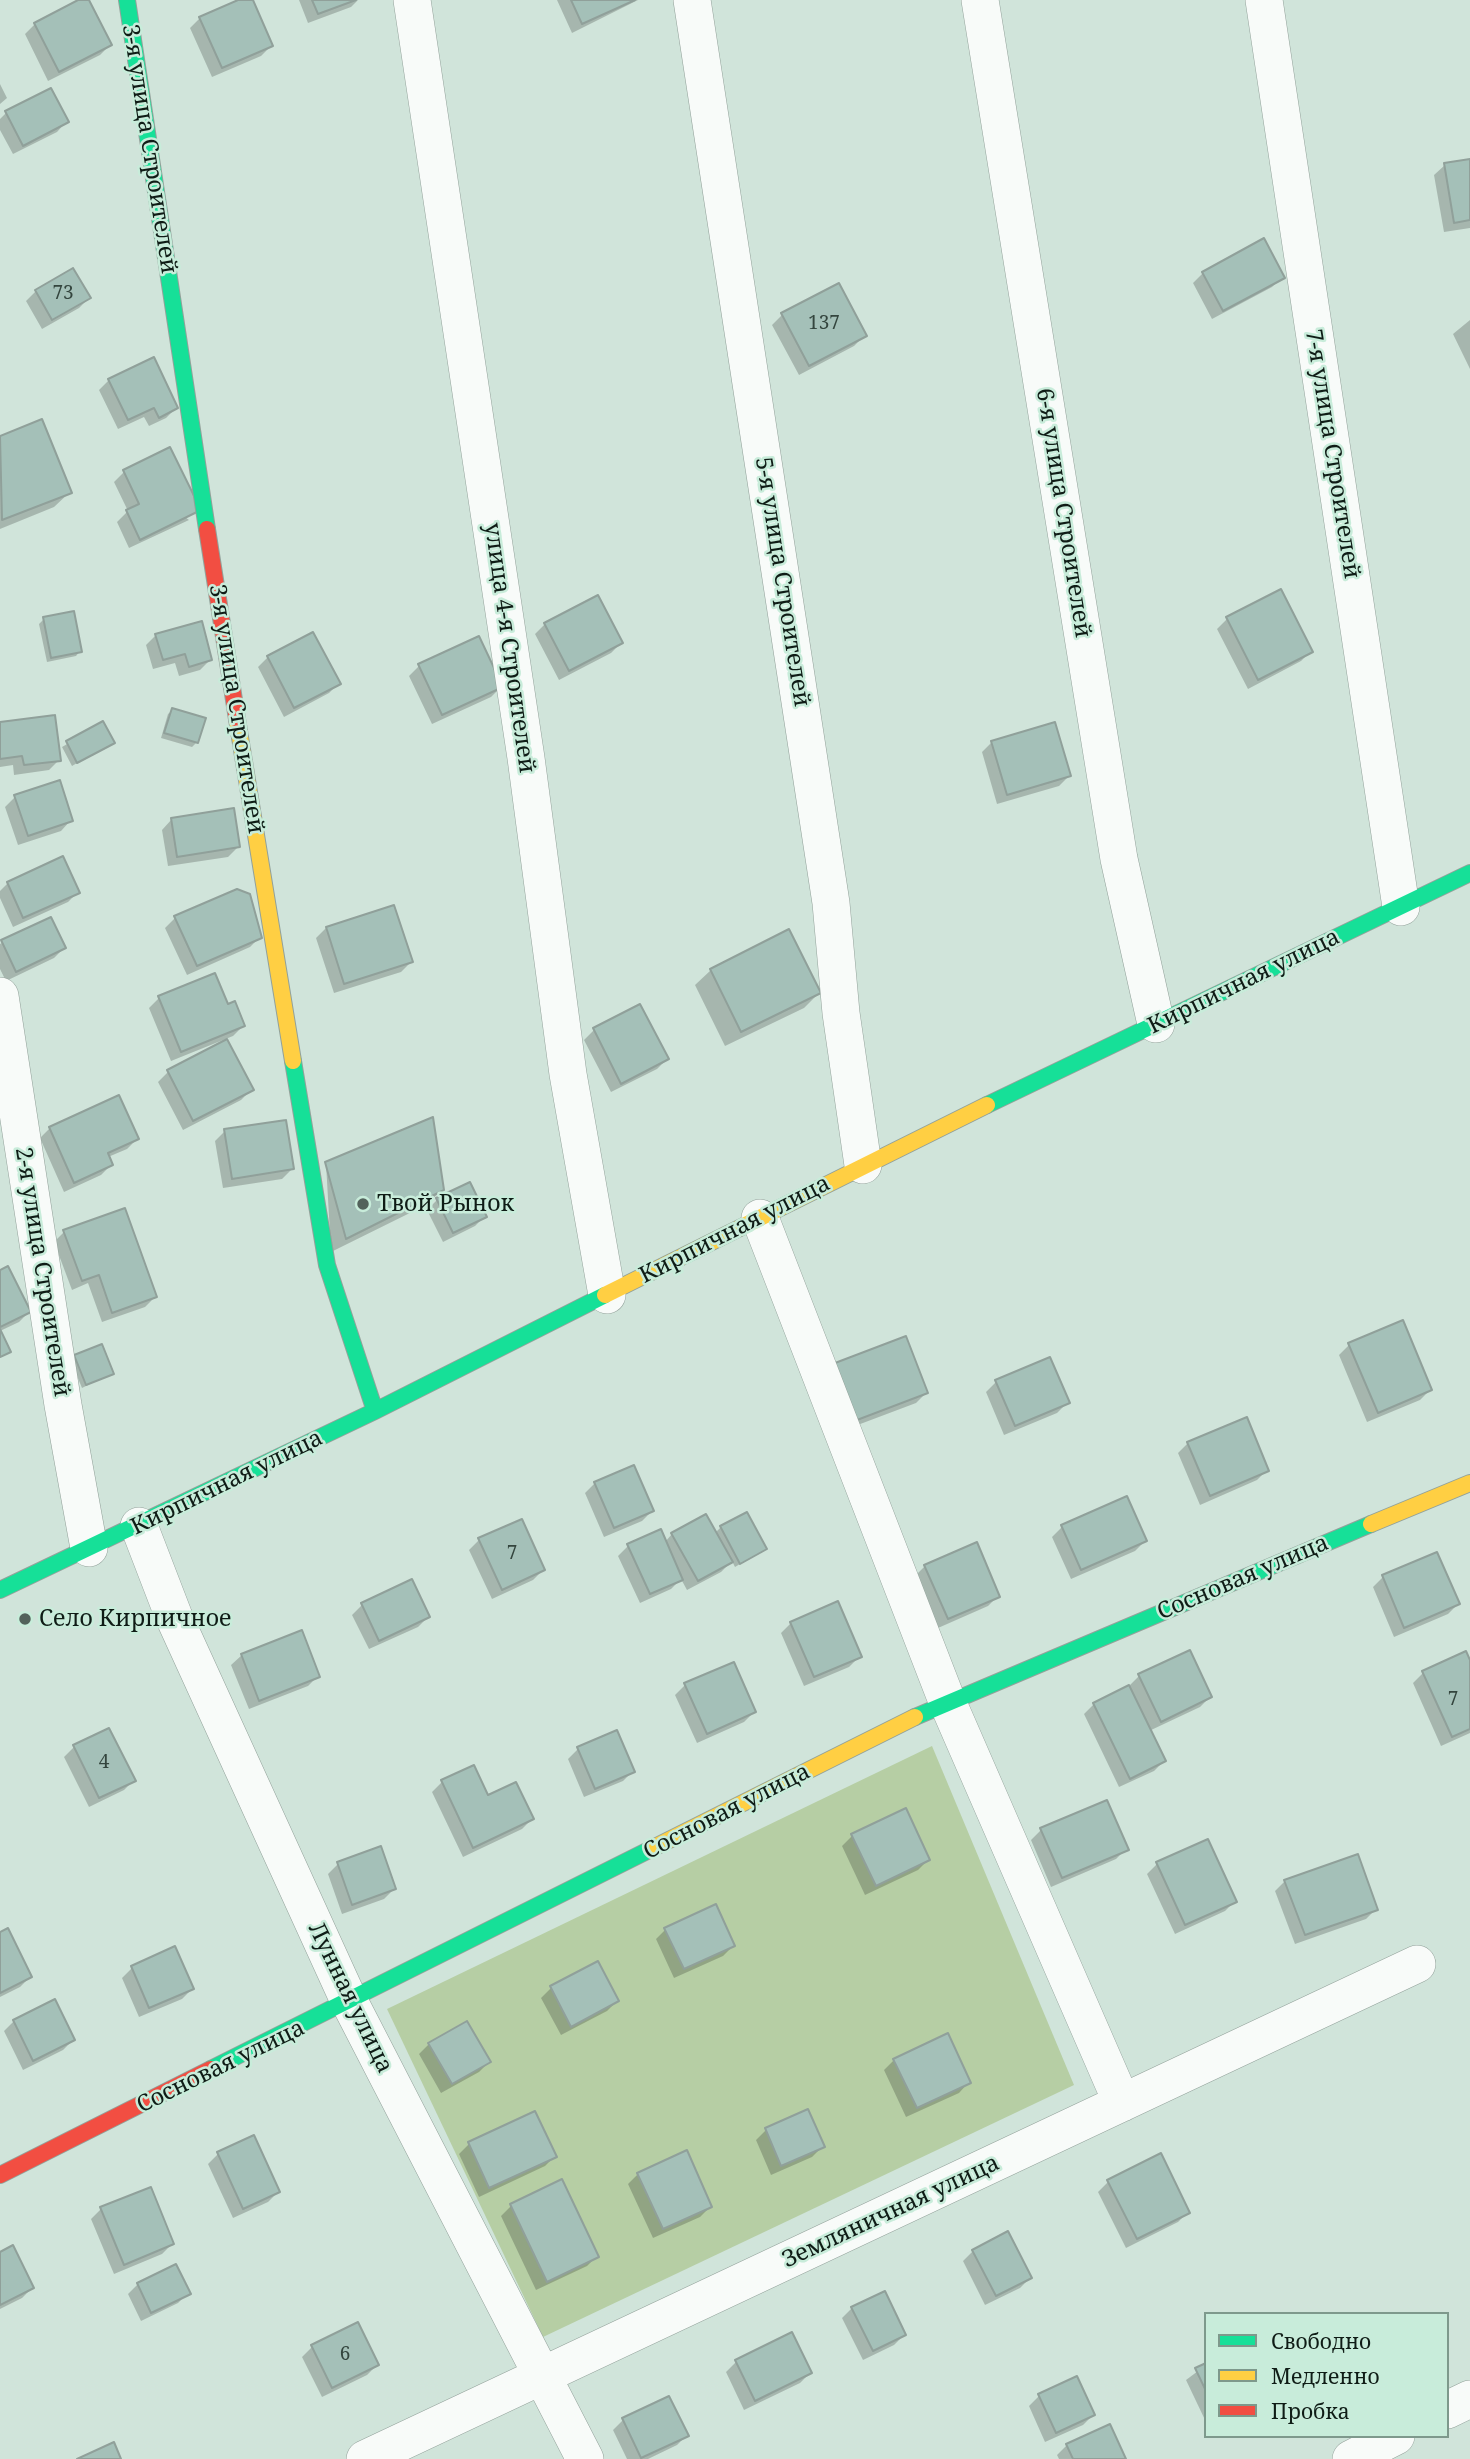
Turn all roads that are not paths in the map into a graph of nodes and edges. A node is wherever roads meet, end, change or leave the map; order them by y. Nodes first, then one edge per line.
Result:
1 (127, 0) edge
2 (412, 0) edge
3 (692, 0) edge
4 (980, 0) edge
5 (1264, 0) edge
6 (1470, 873) edge
7 (1401, 907) junction
8 (0, 996) edge
9 (1156, 1024) junction
10 (863, 1165) junction
11 (760, 1218) junction
12 (607, 1295) junction
13 (375, 1411) junction
14 (1470, 1483) edge
15 (139, 1526) junction
16 (89, 1548) junction
17 (0, 1590) edge
18 (947, 1701) junction
19 (1417, 1964) dead end
20 (350, 2003) junction
21 (1122, 2103) junction
22 (0, 2175) edge
23 (544, 2375) junction
24 (1470, 2399) edge
25 (1449, 2409) edge
26 (1392, 2438) edge
27 (365, 2459) edge
28 (585, 2459) edge
29 (1351, 2459) edge

1 - 13 street, 3-я улица Строителей
2 - 12 street, улица 4-я Строителей
3 - 10 street, 5-я улица Строителей
4 - 9 street, 6-я улица Строителей
5 - 7 street, 7-я улица Строителей
6 - 7 street, Кирпичная улица
7 - 9 street, Кирпичная улица
8 - 16 street, 2-я улица Строителей
9 - 10 street, Кирпичная улица
10 - 11 street, Кирпичная улица
11 - 12 street, Кирпичная улица
11 - 18 street
12 - 13 street, Кирпичная улица
13 - 15 street, Кирпичная улица
14 - 18 street, Сосновая улица
15 - 16 street, Кирпичная улица
15 - 20 street, Лунная улица
16 - 17 street, Кирпичная улица
18 - 20 street, Сосновая улица
18 - 21 street
19 - 21 street, Земляничная улица
20 - 22 street, Сосновая улица
20 - 23 street, Лунная улица
21 - 23 street, Земляничная улица
23 - 27 street, Земляничная улица
23 - 28 street, Лунная улица
24 - 25 street
26 - 29 street

